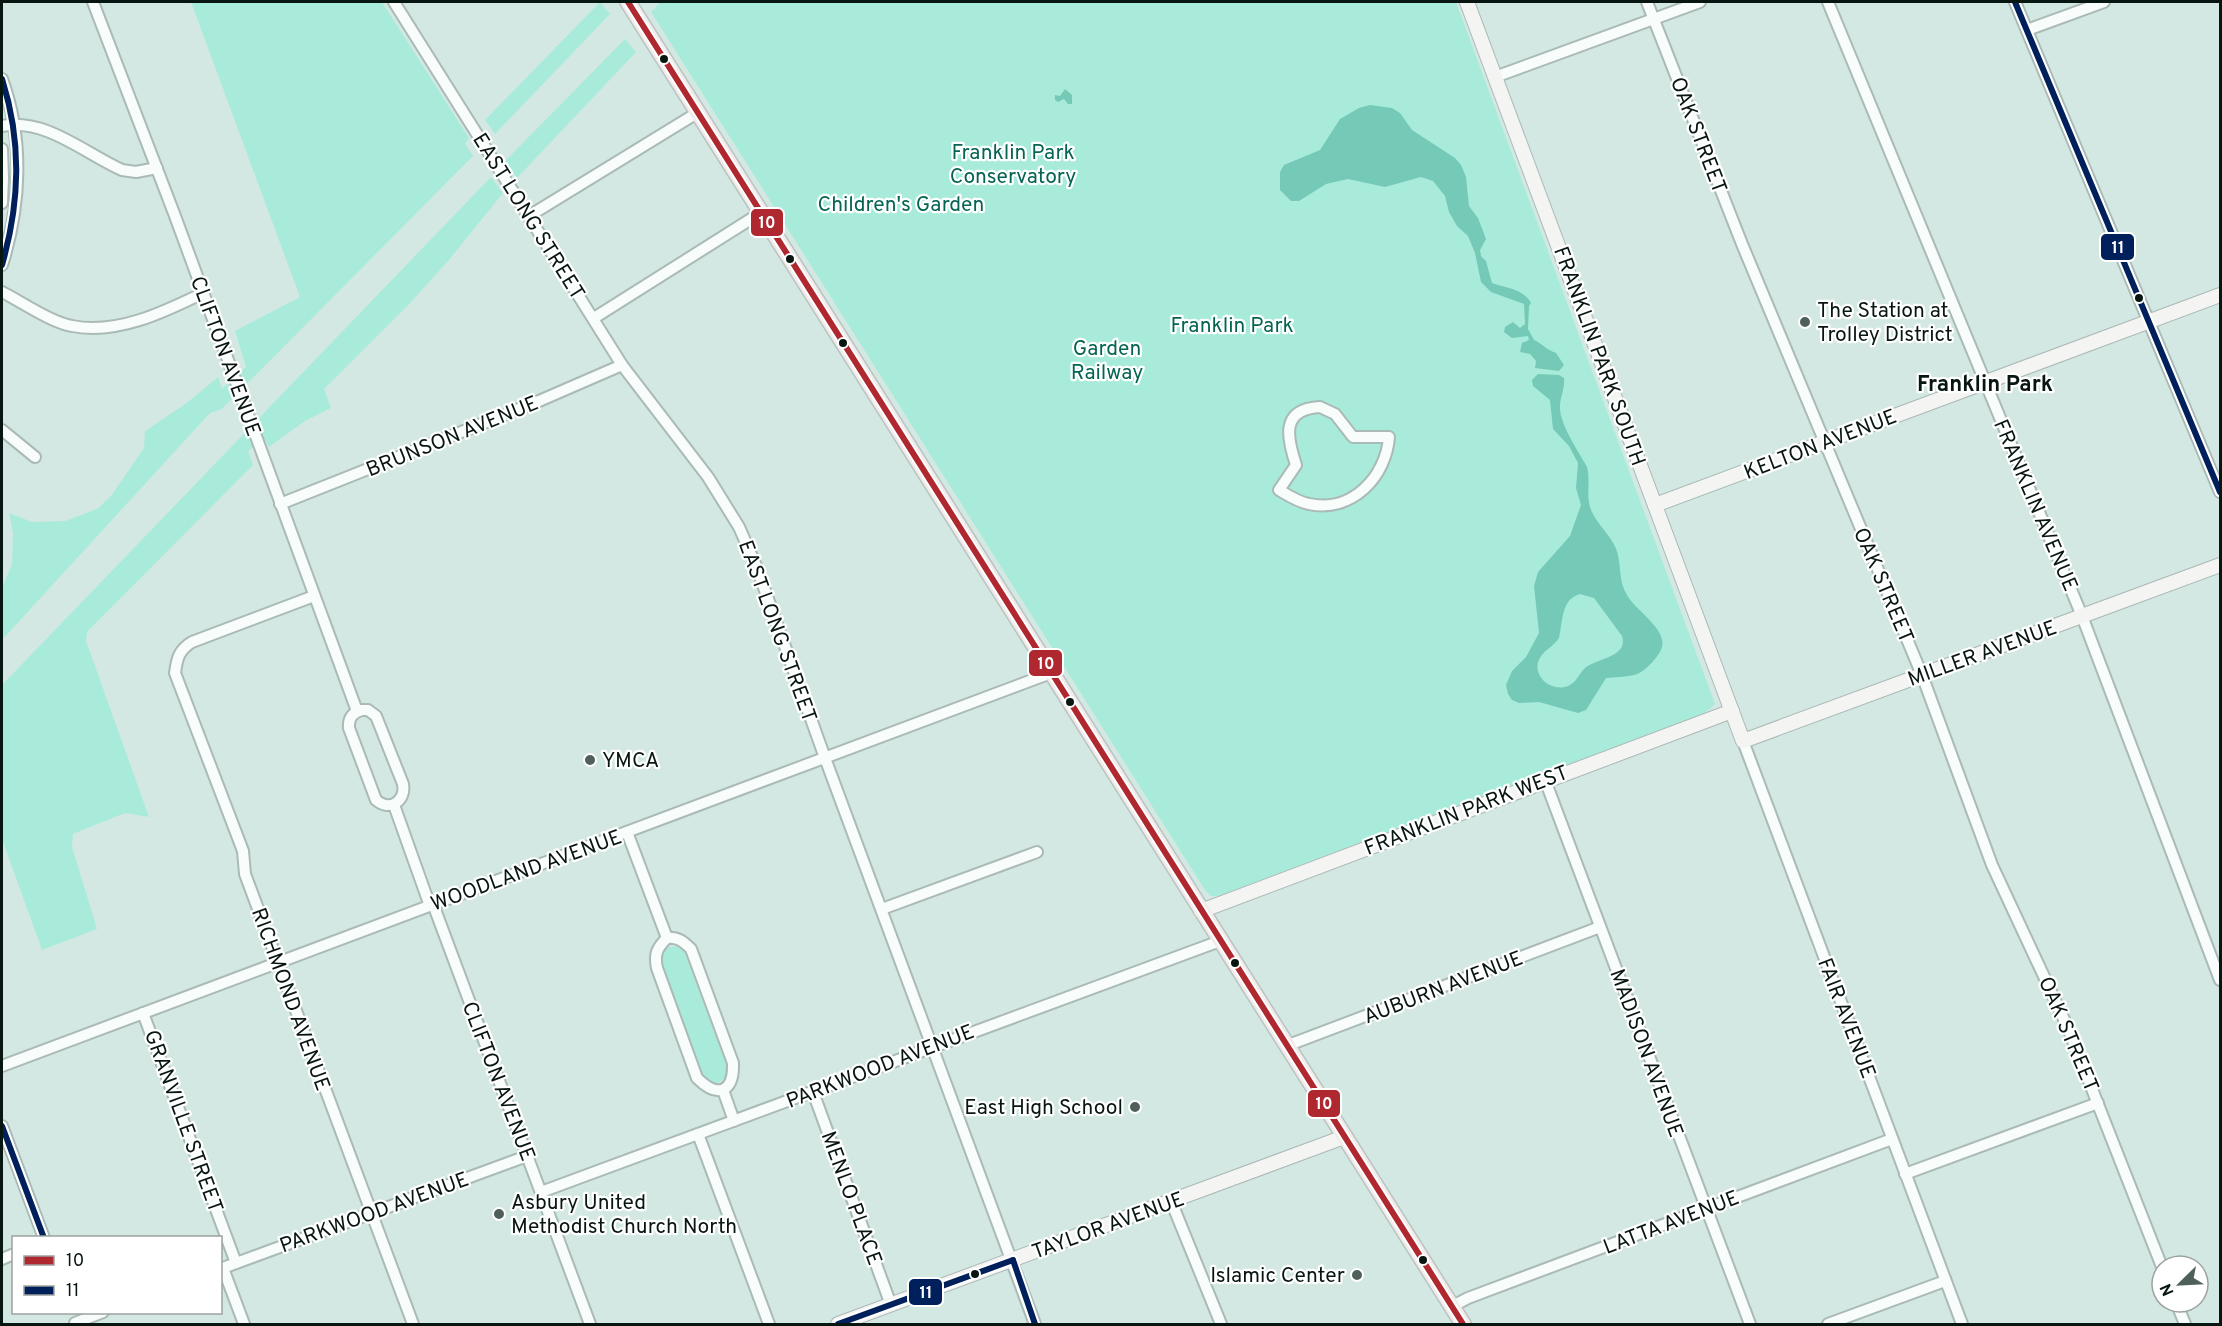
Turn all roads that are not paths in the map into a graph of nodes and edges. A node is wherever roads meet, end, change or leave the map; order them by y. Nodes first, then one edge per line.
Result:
1 (93, 2) edge
2 (394, 2) edge
3 (628, 2) edge
4 (1467, 2) edge
5 (1647, 2) edge
6 (1701, 2) edge
7 (1828, 2) edge
8 (2015, 2) edge
9 (2104, 2) edge
10 (1653, 19) junction
11 (2027, 30) junction
12 (1495, 77) junction
13 (2, 79) edge
14 (697, 113) junction
15 (14, 124) junction
16 (2, 126) edge
17 (2, 149) edge
18 (157, 168) junction
19 (2, 203) edge
20 (762, 212) junction
21 (529, 216) junction
22 (2, 265) edge
23 (2, 292) edge
24 (203, 293) junction
25 (2220, 295) edge
26 (594, 318) junction
27 (2149, 322) junction
28 (622, 365) junction
29 (1985, 383) junction
30 (2, 430) edge
31 (1389, 437) joint
32 (1824, 442) junction
33 (35, 457) dead end
34 (2220, 492) edge
35 (280, 504) junction
36 (1655, 505) junction
37 (2220, 565) edge
38 (314, 596) junction
39 (2082, 616) junction
40 (1051, 672) junction
41 (1922, 675) junction
42 (357, 711) junction
43 (1732, 711) junction
44 (1743, 741) junction
45 (825, 758) junction
46 (1545, 780) junction
47 (394, 805) junction
48 (627, 832) junction
49 (1038, 852) dead end
50 (431, 905) junction
51 (882, 909) junction
52 (1201, 911) junction
53 (1600, 927) junction
54 (667, 938) junction
55 (1220, 941) junction
56 (277, 963) junction
57 (2220, 980) edge
58 (143, 1013) junction
59 (932, 1046) junction
60 (1286, 1046) junction
61 (2, 1066) edge
62 (723, 1090) junction
63 (813, 1092) junction
64 (2098, 1103) junction
65 (734, 1121) junction
66 (2, 1125) edge
67 (698, 1134) junction
68 (1344, 1137) junction
69 (1892, 1139) junction
70 (527, 1156) junction
71 (1905, 1174) junction
72 (541, 1192) junction
73 (1171, 1201) junction
74 (1705, 1208) junction
75 (371, 1213) junction
76 (43, 1236) edge
77 (2157, 1254) edge
78 (1013, 1260) junction
79 (236, 1263) junction
80 (222, 1268) edge
81 (1945, 1281) junction
82 (891, 1305) junction
83 (1452, 1307) junction
84 (96, 1314) edge
85 (74, 1320) edge
86 (866, 1320) edge
87 (244, 1324) edge
88 (413, 1324) edge
89 (590, 1324) edge
90 (769, 1324) edge
91 (838, 1324) edge
92 (1035, 1324) edge
93 (1221, 1324) edge
94 (1462, 1324) edge
95 (1750, 1324) edge
96 (1828, 1324) edge
97 (1962, 1324) edge

1 - 18 street, CLIFTON AVENUE
2 - 21 street, EAST LONG STREET
3 - 14 main road
4 - 12 street, FRANKLIN PARK SOUTH
5 - 10 street, OAK STREET
6 - 10 street
7 - 29 street, FRANKLIN AVENUE
8 - 11 street
9 - 11 street
10 - 12 street
10 - 32 street, OAK STREET
11 - 27 street
12 - 36 street, FRANKLIN PARK SOUTH
13 - 15 street
14 - 20 main road
14 - 21 street
15 - 16 street
15 - 18 street
15 - 22 street
17 - 19 street
18 - 24 street, CLIFTON AVENUE
20 - 26 street
20 - 40 main road
21 - 26 street, EAST LONG STREET
23 - 24 street
24 - 35 street, CLIFTON AVENUE
25 - 27 street, KELTON AVENUE
26 - 28 street, EAST LONG STREET
27 - 29 street, KELTON AVENUE
27 - 34 street
28 - 35 street, BRUNSON AVENUE
28 - 45 street, EAST LONG STREET
29 - 32 street, KELTON AVENUE
29 - 39 street, FRANKLIN AVENUE
30 - 33 street
31 - 31 street
32 - 36 street, KELTON AVENUE
32 - 41 street, OAK STREET
35 - 38 street, CLIFTON AVENUE
36 - 43 street, FRANKLIN PARK SOUTH
37 - 39 street, MILLER AVENUE
38 - 42 street, CLIFTON AVENUE
38 - 56 street, RICHMOND AVENUE
39 - 41 street, MILLER AVENUE
39 - 57 street, FRANKLIN AVENUE
40 - 45 street, WOODLAND AVENUE
40 - 52 main road
41 - 44 street, MILLER AVENUE
41 - 64 street, OAK STREET
42 - 47 street
42 - 47 street
43 - 44 street, FAIR AVENUE
43 - 46 street, FRANKLIN PARK WEST
44 - 69 street, FAIR AVENUE
45 - 48 street, WOODLAND AVENUE
45 - 51 street, EAST LONG STREET
46 - 52 street, FRANKLIN PARK WEST
46 - 53 street, MADISON AVENUE
47 - 50 street, CLIFTON AVENUE
48 - 50 street, WOODLAND AVENUE
48 - 54 street
49 - 51 street
50 - 56 street, WOODLAND AVENUE
50 - 70 street, CLIFTON AVENUE
51 - 59 street, EAST LONG STREET
52 - 55 main road
53 - 60 street, AUBURN AVENUE
53 - 74 street, MADISON AVENUE
54 - 62 street
54 - 62 street
55 - 59 street, PARKWOOD AVENUE
55 - 60 main road
56 - 58 street, WOODLAND AVENUE
56 - 75 street, RICHMOND AVENUE
58 - 61 street, WOODLAND AVENUE
58 - 79 street, GRANVILLE STREET
59 - 63 street, PARKWOOD AVENUE
59 - 78 street, EAST LONG STREET
60 - 68 main road
62 - 65 street
63 - 65 street, PARKWOOD AVENUE
63 - 82 street, MENLO PLACE
64 - 71 street
64 - 77 street, OAK STREET
65 - 67 street, PARKWOOD AVENUE
66 - 76 street
67 - 72 street, PARKWOOD AVENUE
67 - 90 street
68 - 73 street, TAYLOR AVENUE
68 - 83 main road
69 - 71 street, FAIR AVENUE
69 - 74 street, LATTA AVENUE
70 - 72 street, CLIFTON AVENUE
70 - 75 street, PARKWOOD AVENUE
71 - 81 street, FAIR AVENUE
72 - 89 street, CLIFTON AVENUE
73 - 78 street, TAYLOR AVENUE
73 - 93 street
74 - 83 street, LATTA AVENUE
74 - 95 street, MADISON AVENUE
75 - 79 street, PARKWOOD AVENUE
75 - 88 street, RICHMOND AVENUE
78 - 82 street, TAYLOR AVENUE
78 - 92 street, EAST LONG STREET
79 - 80 street, PARKWOOD AVENUE
80 - 87 street
81 - 96 street
81 - 97 street, FAIR AVENUE
82 - 86 street, TAYLOR AVENUE
83 - 94 main road
84 - 85 street
86 - 91 street, TAYLOR AVENUE

